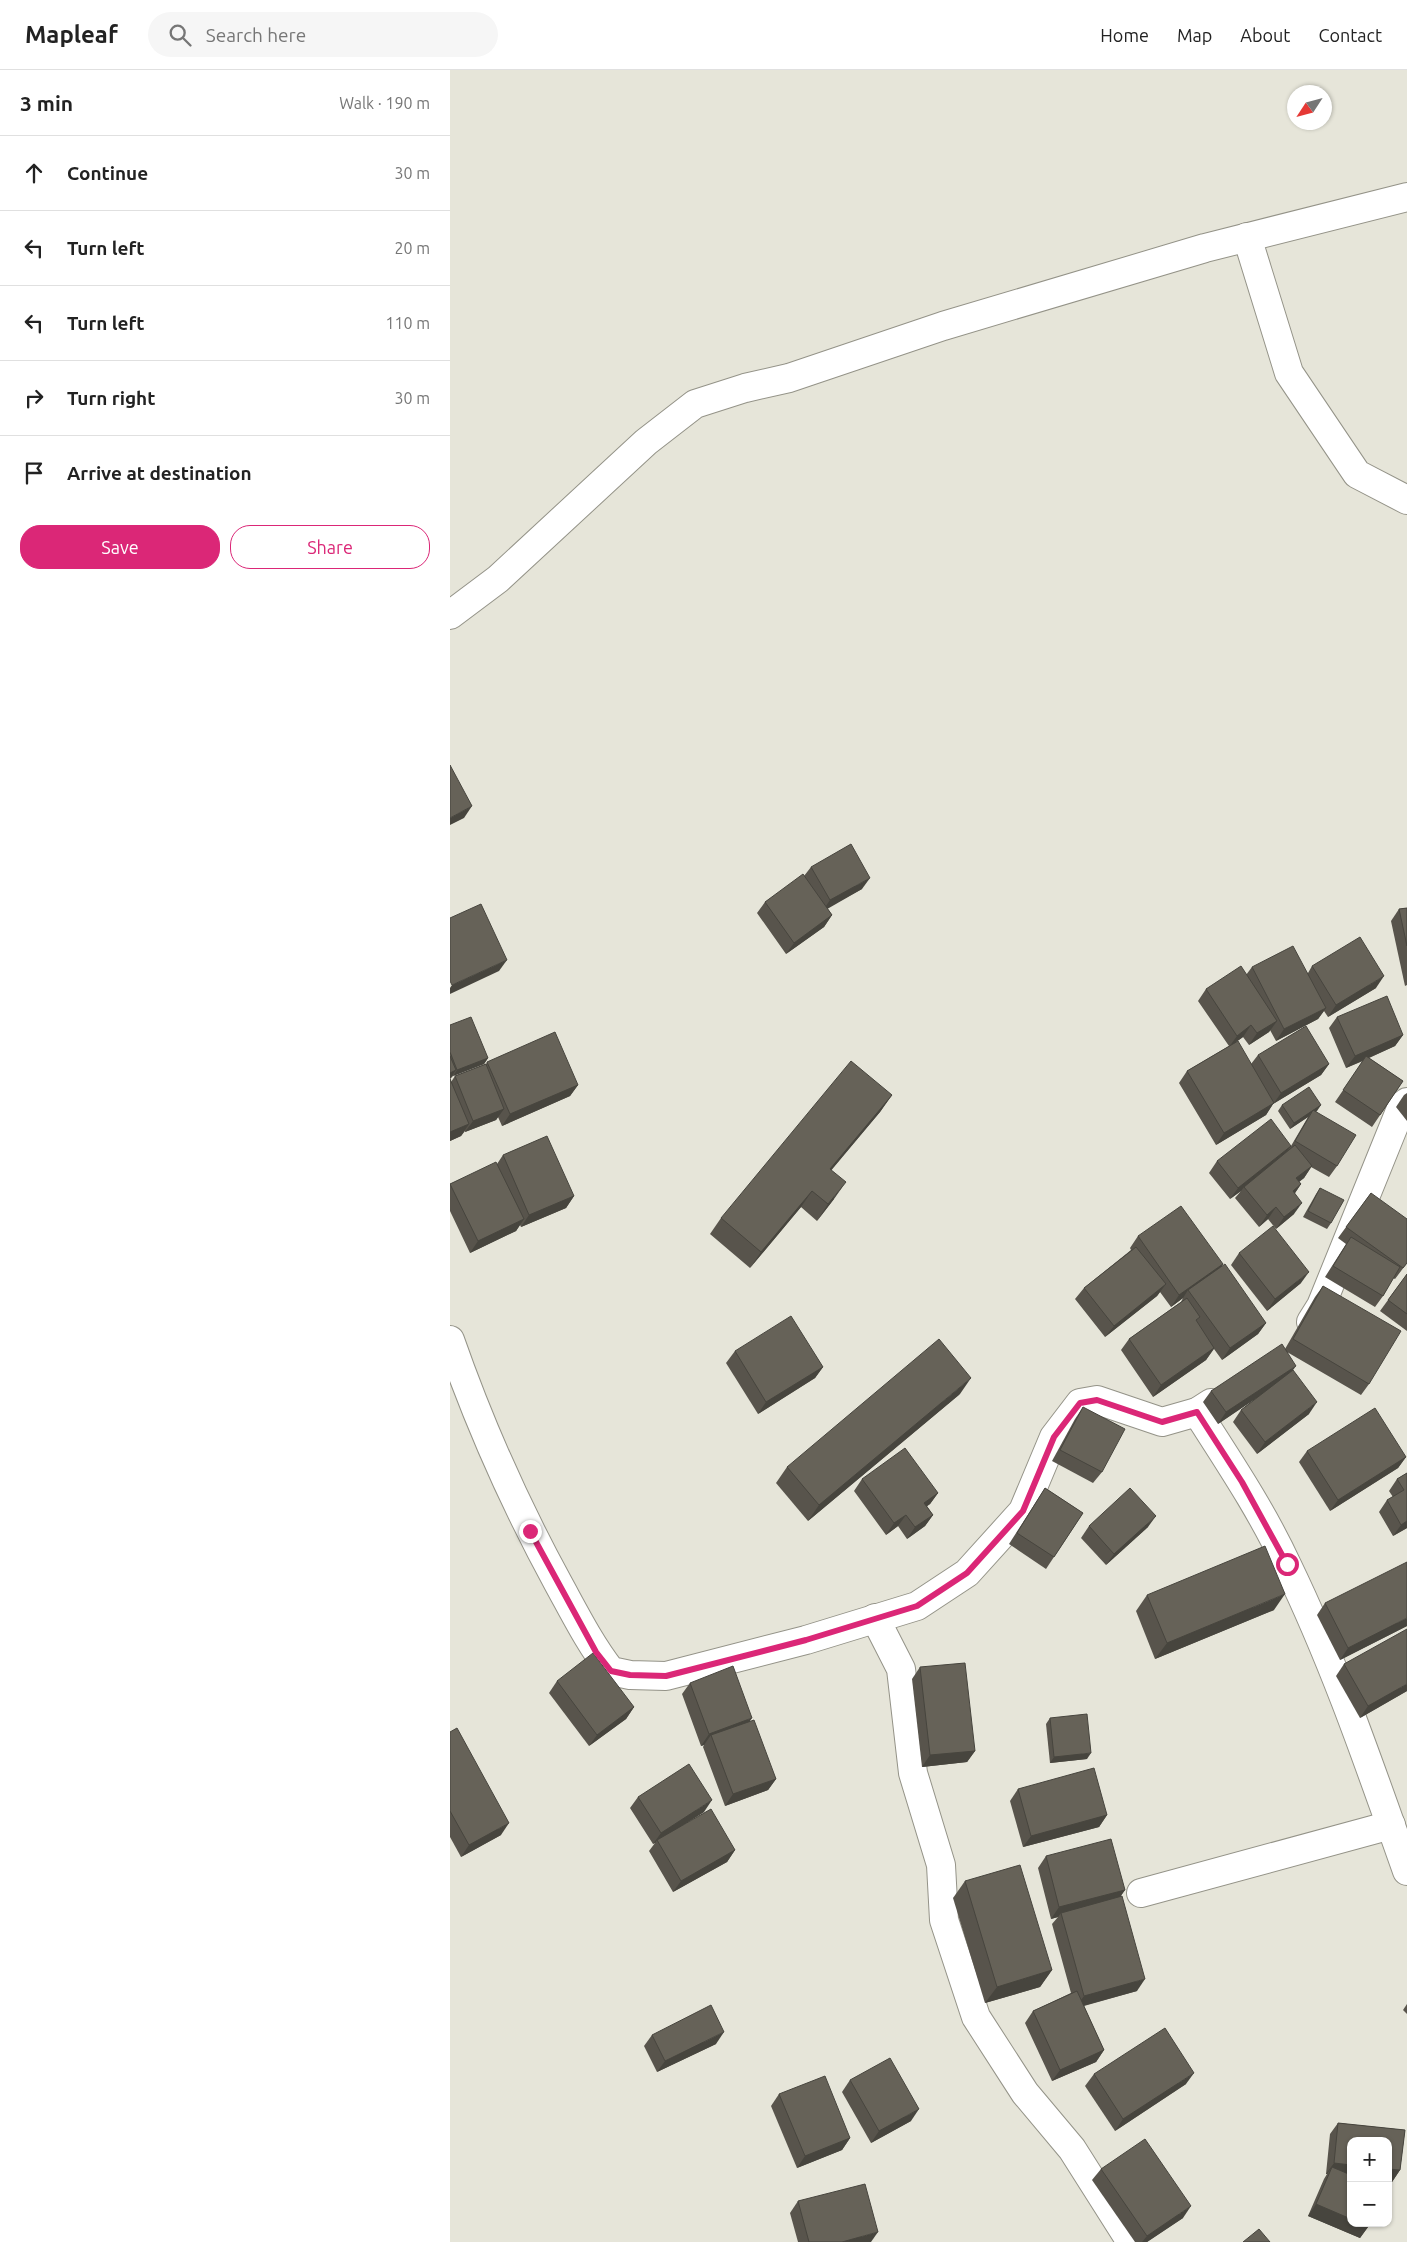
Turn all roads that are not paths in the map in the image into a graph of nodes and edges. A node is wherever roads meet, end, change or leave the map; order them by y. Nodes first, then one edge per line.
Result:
1 (1407, 197) edge
2 (1247, 237) junction
3 (1407, 500) edge
4 (450, 615) edge
5 (1407, 1102) edge
6 (450, 1340) edge
7 (1295, 1346) edge
8 (1234, 1388) edge
9 (1197, 1412) junction
10 (875, 1618) junction
11 (1391, 1825) junction
12 (1407, 1871) edge
13 (1141, 1893) dead end
14 (1131, 2242) edge

1 - 2 street
2 - 3 street
2 - 4 street
5 - 7 street
6 - 10 street
8 - 9 street
9 - 10 street
9 - 11 street
10 - 14 street
11 - 12 street
11 - 13 street

